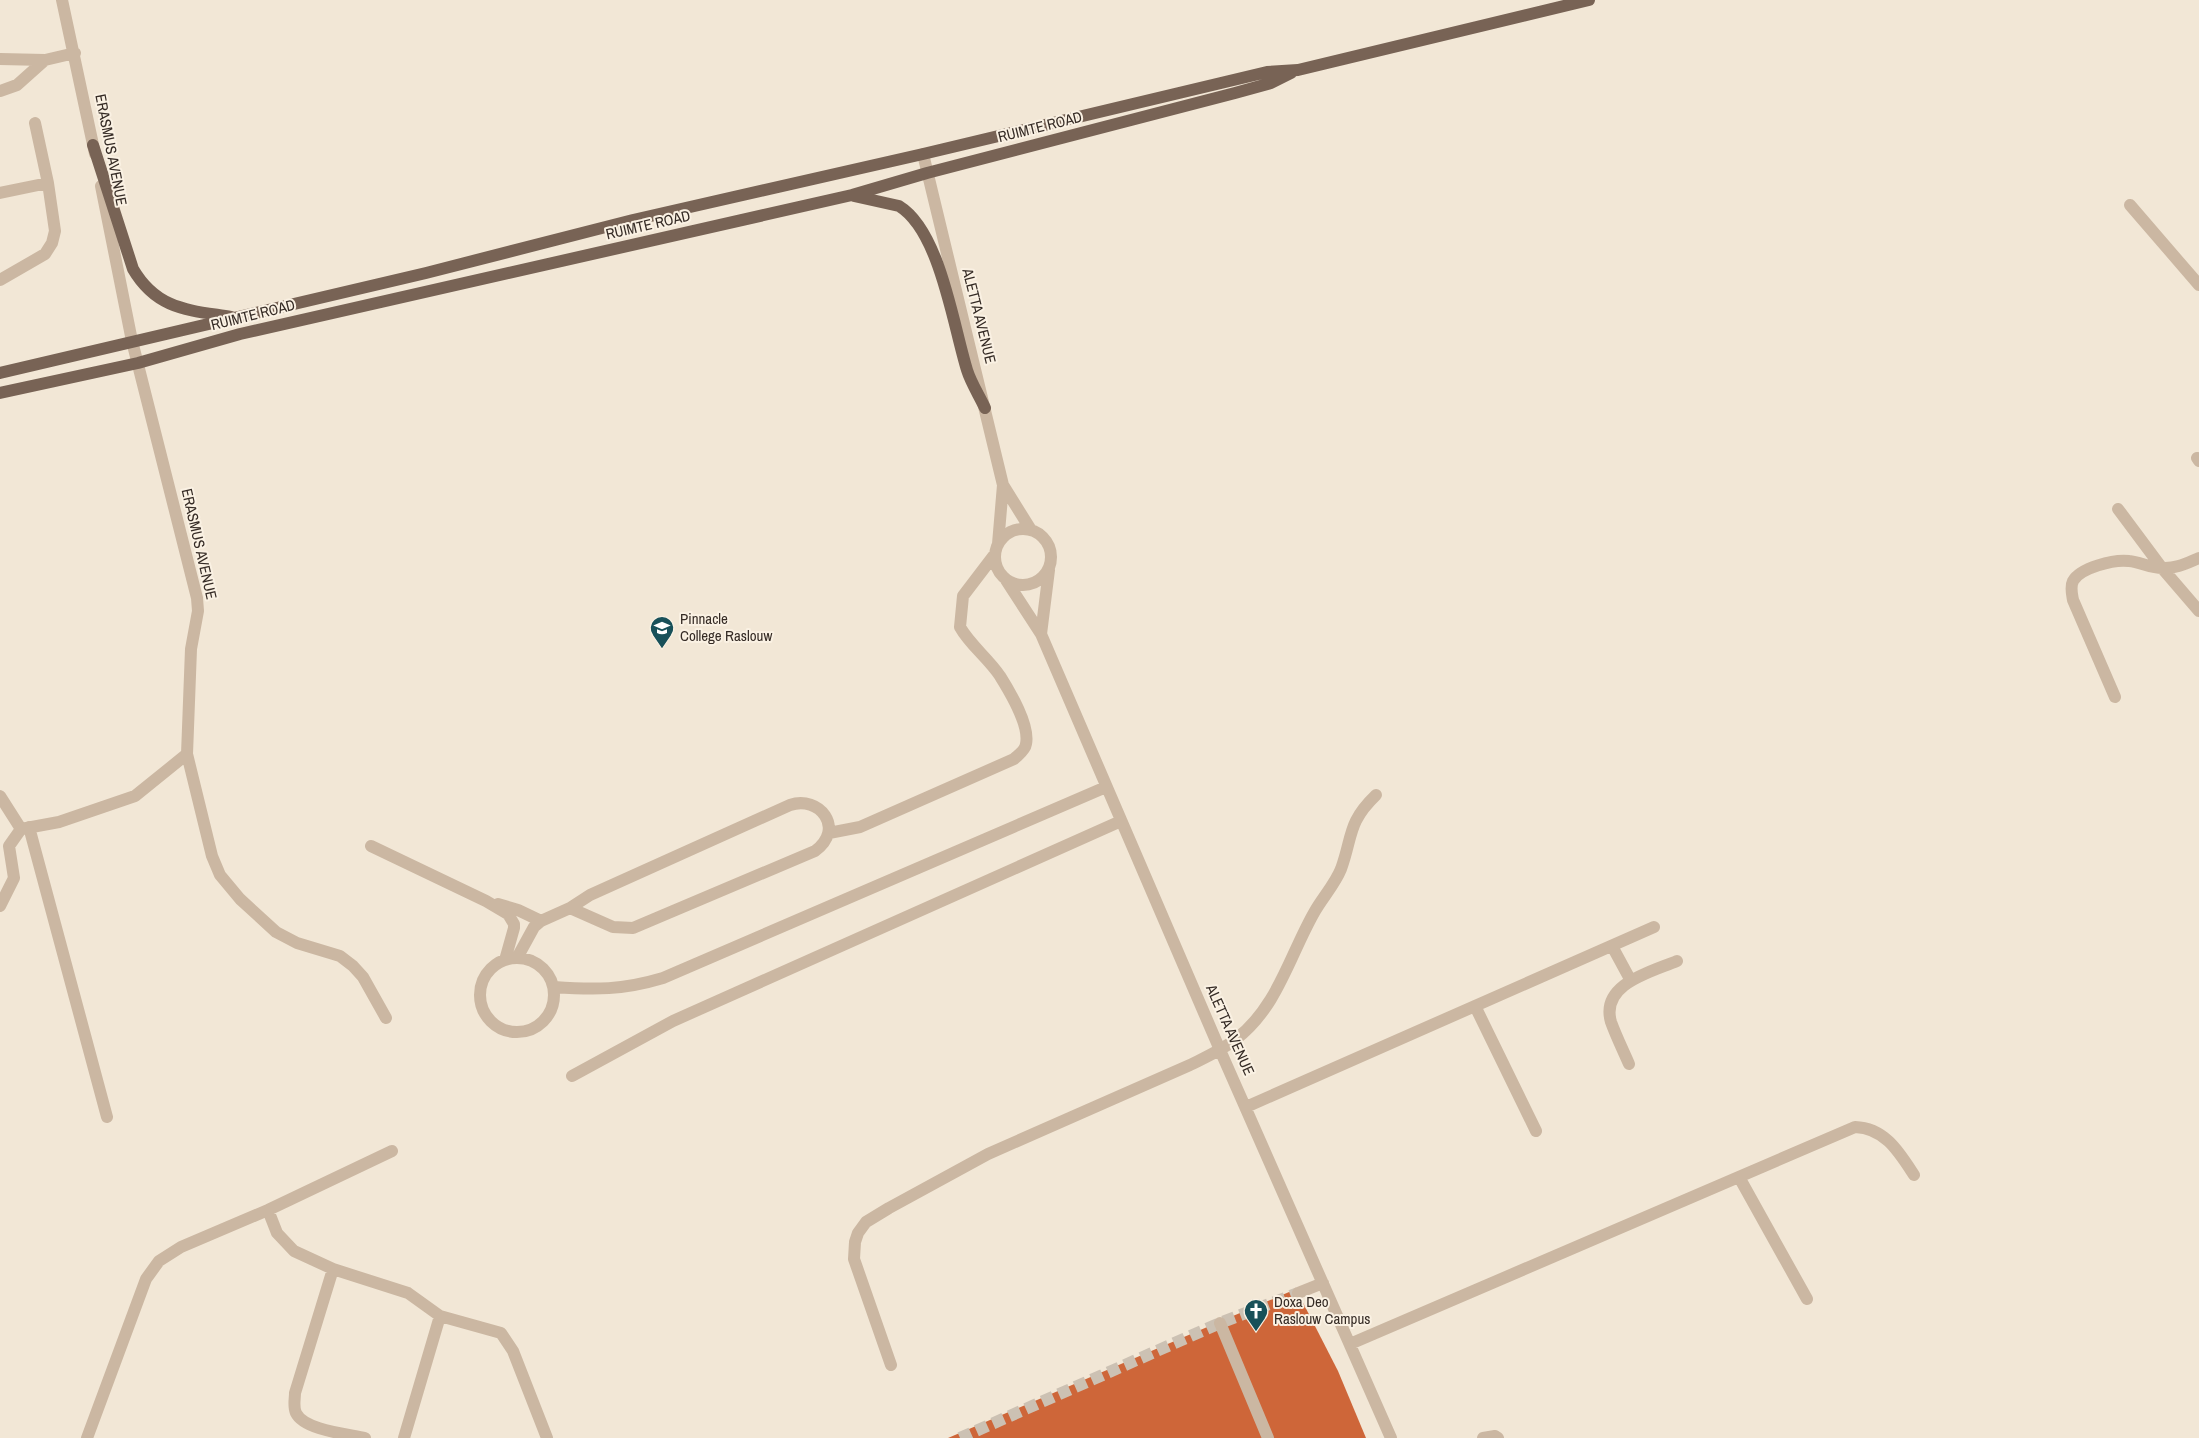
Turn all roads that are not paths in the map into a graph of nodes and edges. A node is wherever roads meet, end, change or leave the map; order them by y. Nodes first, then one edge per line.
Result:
1 (62, 0) edge
2 (1589, 0) edge
3 (75, 54) junction
4 (0, 59) edge
5 (45, 60) junction
6 (1298, 70) junction
7 (0, 91) edge
8 (35, 123) dead end
9 (93, 145) junction
10 (923, 154) junction
11 (928, 172) junction
12 (48, 183) junction
13 (0, 194) edge
14 (852, 196) junction
15 (2130, 205) dead end
16 (0, 280) edge
17 (2199, 285) edge
18 (238, 318) junction
19 (132, 341) junction
20 (138, 363) junction
21 (0, 373) edge
22 (0, 393) edge
23 (985, 408) junction
24 (1003, 485) junction
25 (2118, 509) dead end
26 (1031, 530) junction
27 (996, 549) junction
28 (2199, 558) edge
29 (2162, 568) junction
30 (1049, 570) junction
31 (1006, 580) junction
32 (2199, 611) edge
33 (1041, 634) junction
34 (2114, 697) dead end
35 (187, 754) junction
36 (1106, 787) junction
37 (1376, 795) dead end
38 (0, 796) edge
39 (1121, 821) junction
40 (25, 828) junction
41 (829, 833) junction
42 (371, 846) dead end
43 (486, 901) junction
44 (0, 906) edge
45 (570, 908) junction
46 (541, 921) junction
47 (1654, 927) dead end
48 (1612, 946) junction
49 (511, 959) junction
50 (1677, 961) dead end
51 (1631, 982) junction
52 (554, 987) junction
53 (1475, 1006) junction
54 (386, 1018) dead end
55 (1220, 1050) junction
56 (1629, 1064) dead end
57 (572, 1076) dead end
58 (1246, 1107) junction
59 (108, 1117) dead end
60 (1536, 1131) dead end
61 (392, 1151) dead end
62 (1914, 1175) dead end
63 (1739, 1177) junction
64 (268, 1210) junction
65 (333, 1269) junction
66 (1323, 1283) junction
67 (1298, 1293) tunnel mouth
68 (1806, 1299) dead end
69 (440, 1316) junction
70 (1220, 1323) dead end
71 (1350, 1344) junction
72 (891, 1365) dead end
73 (87, 1438) edge
74 (365, 1438) edge
75 (404, 1438) edge
76 (547, 1438) edge
77 (1268, 1438) edge
78 (1391, 1438) edge
79 (1483, 1438) edge
80 (1498, 1438) edge

1 - 3 street, ERASMUS AVENUE
2 - 6 main road, RUIMTE ROAD
3 - 5 street
3 - 9 street, ERASMUS AVENUE
4 - 5 street
5 - 7 street
6 - 10 main road, RUIMTE ROAD
6 - 11 main road, RUIMTE ROAD
8 - 12 street
9 - 18 main road
9 - 19 street, ERASMUS AVENUE
10 - 11 street, ALETTA AVENUE
10 - 18 main road, RUIMTE ROAD
11 - 14 main road, RUIMTE ROAD
11 - 23 street, ALETTA AVENUE
12 - 13 street
12 - 16 street
14 - 20 main road, RUIMTE ROAD
14 - 23 main road
15 - 17 street
18 - 19 main road, RUIMTE ROAD
19 - 20 street, ERASMUS AVENUE
19 - 21 main road, RUIMTE ROAD
20 - 22 main road, RUIMTE ROAD
20 - 35 street, ERASMUS AVENUE
23 - 24 street, ALETTA AVENUE
24 - 26 street, ALETTA AVENUE
24 - 27 street, ALETTA AVENUE
25 - 29 street
26 - 27 street
26 - 30 street
27 - 31 street
27 - 41 street
28 - 29 street
29 - 32 street
29 - 34 street
30 - 31 street
30 - 33 street
31 - 33 street, ALETTA AVENUE
33 - 36 street, ALETTA AVENUE
35 - 40 street
35 - 54 street, ERASMUS AVENUE
36 - 39 street, ALETTA AVENUE
36 - 52 street
37 - 55 street
38 - 40 street
39 - 55 street, ALETTA AVENUE
39 - 57 street
40 - 44 street
40 - 59 street
41 - 45 street
41 - 45 street
42 - 43 street
43 - 46 street
43 - 49 street
45 - 46 street
46 - 49 street
47 - 48 street
48 - 51 street
48 - 53 street
49 - 52 street
49 - 52 street
50 - 51 street
51 - 56 street
53 - 58 street
53 - 60 street
55 - 58 street, ALETTA AVENUE
55 - 72 street
58 - 66 street, ALETTA AVENUE
61 - 64 street
62 - 63 street
63 - 68 street
63 - 71 street
64 - 65 street
64 - 73 street
65 - 69 street
65 - 74 street
66 - 67 street
66 - 71 street, ALETTA AVENUE
69 - 75 street
69 - 76 street
70 - 77 street
71 - 78 street, ALETTA AVENUE
79 - 80 street

